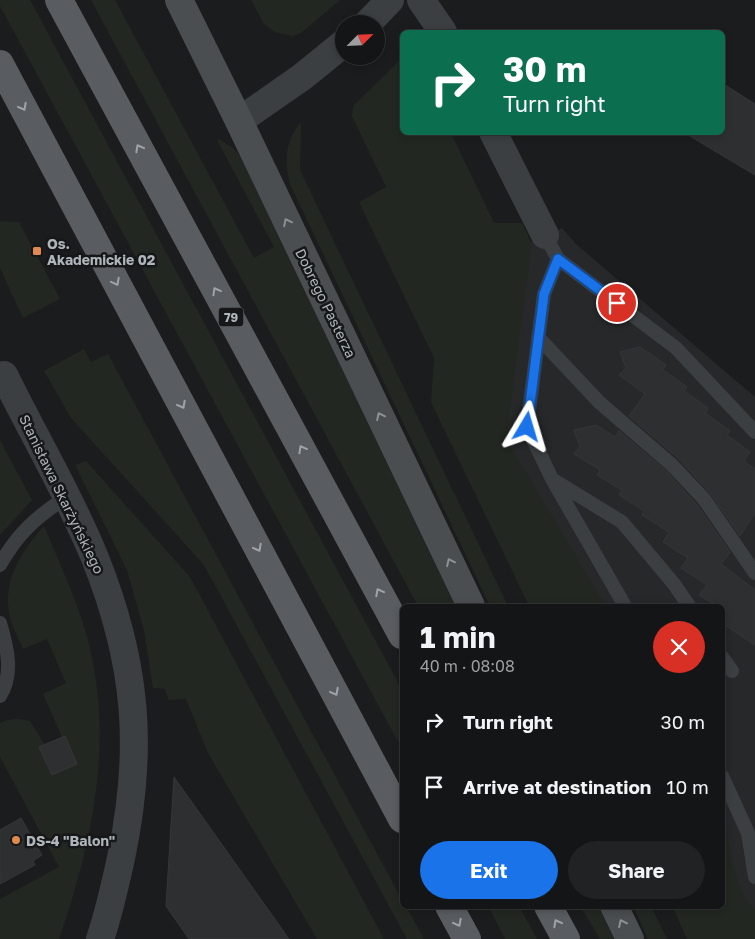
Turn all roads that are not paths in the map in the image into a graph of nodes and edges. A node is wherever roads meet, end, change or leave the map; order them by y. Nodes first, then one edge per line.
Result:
1 (59, 0) edge
2 (179, 0) edge
3 (390, 0) edge
4 (421, 0) edge
5 (376, 15) edge
6 (442, 30) edge
7 (335, 51) edge
8 (0, 64) edge
9 (239, 120) junction
10 (495, 135) edge
11 (545, 235) joint
12 (558, 259) junction
13 (538, 337) junction
14 (4, 375) dead end
15 (755, 432) edge
16 (552, 479) junction
17 (67, 497) junction
18 (0, 565) edge
19 (755, 572) edge
20 (470, 604) edge
21 (624, 604) edge
22 (688, 604) edge
23 (0, 623) edge
24 (400, 631) edge
25 (725, 661) edge
26 (732, 671) dead end
27 (0, 696) edge
28 (725, 783) edge
29 (400, 815) edge
30 (755, 877) edge
31 (451, 909) edge
32 (550, 909) edge
33 (615, 909) edge
34 (100, 939) edge
35 (466, 939) edge
36 (566, 939) edge
37 (630, 939) edge

24 -> 1 main road, 79
2 - 9 street, Dobrego Pasterza
3 - 5 street
4 - 6 street
7 - 9 street
8 -> 29 main road
20 -> 9 street, Dobrego Pasterza
10 - 11 street
11 - 12 lane
12 - 13 lane
12 - 15 lane
13 - 16 lane
13 - 19 lane
14 - 17 street, Stanisława Skarżyńskiego
16 - 21 lane
16 - 22 lane
17 - 18 lane
17 - 34 street, Stanisława Skarżyńskiego
23 - 27 lane
25 - 26 lane
28 - 30 lane
31 -> 35 main road
36 -> 32 main road
37 -> 33 street

